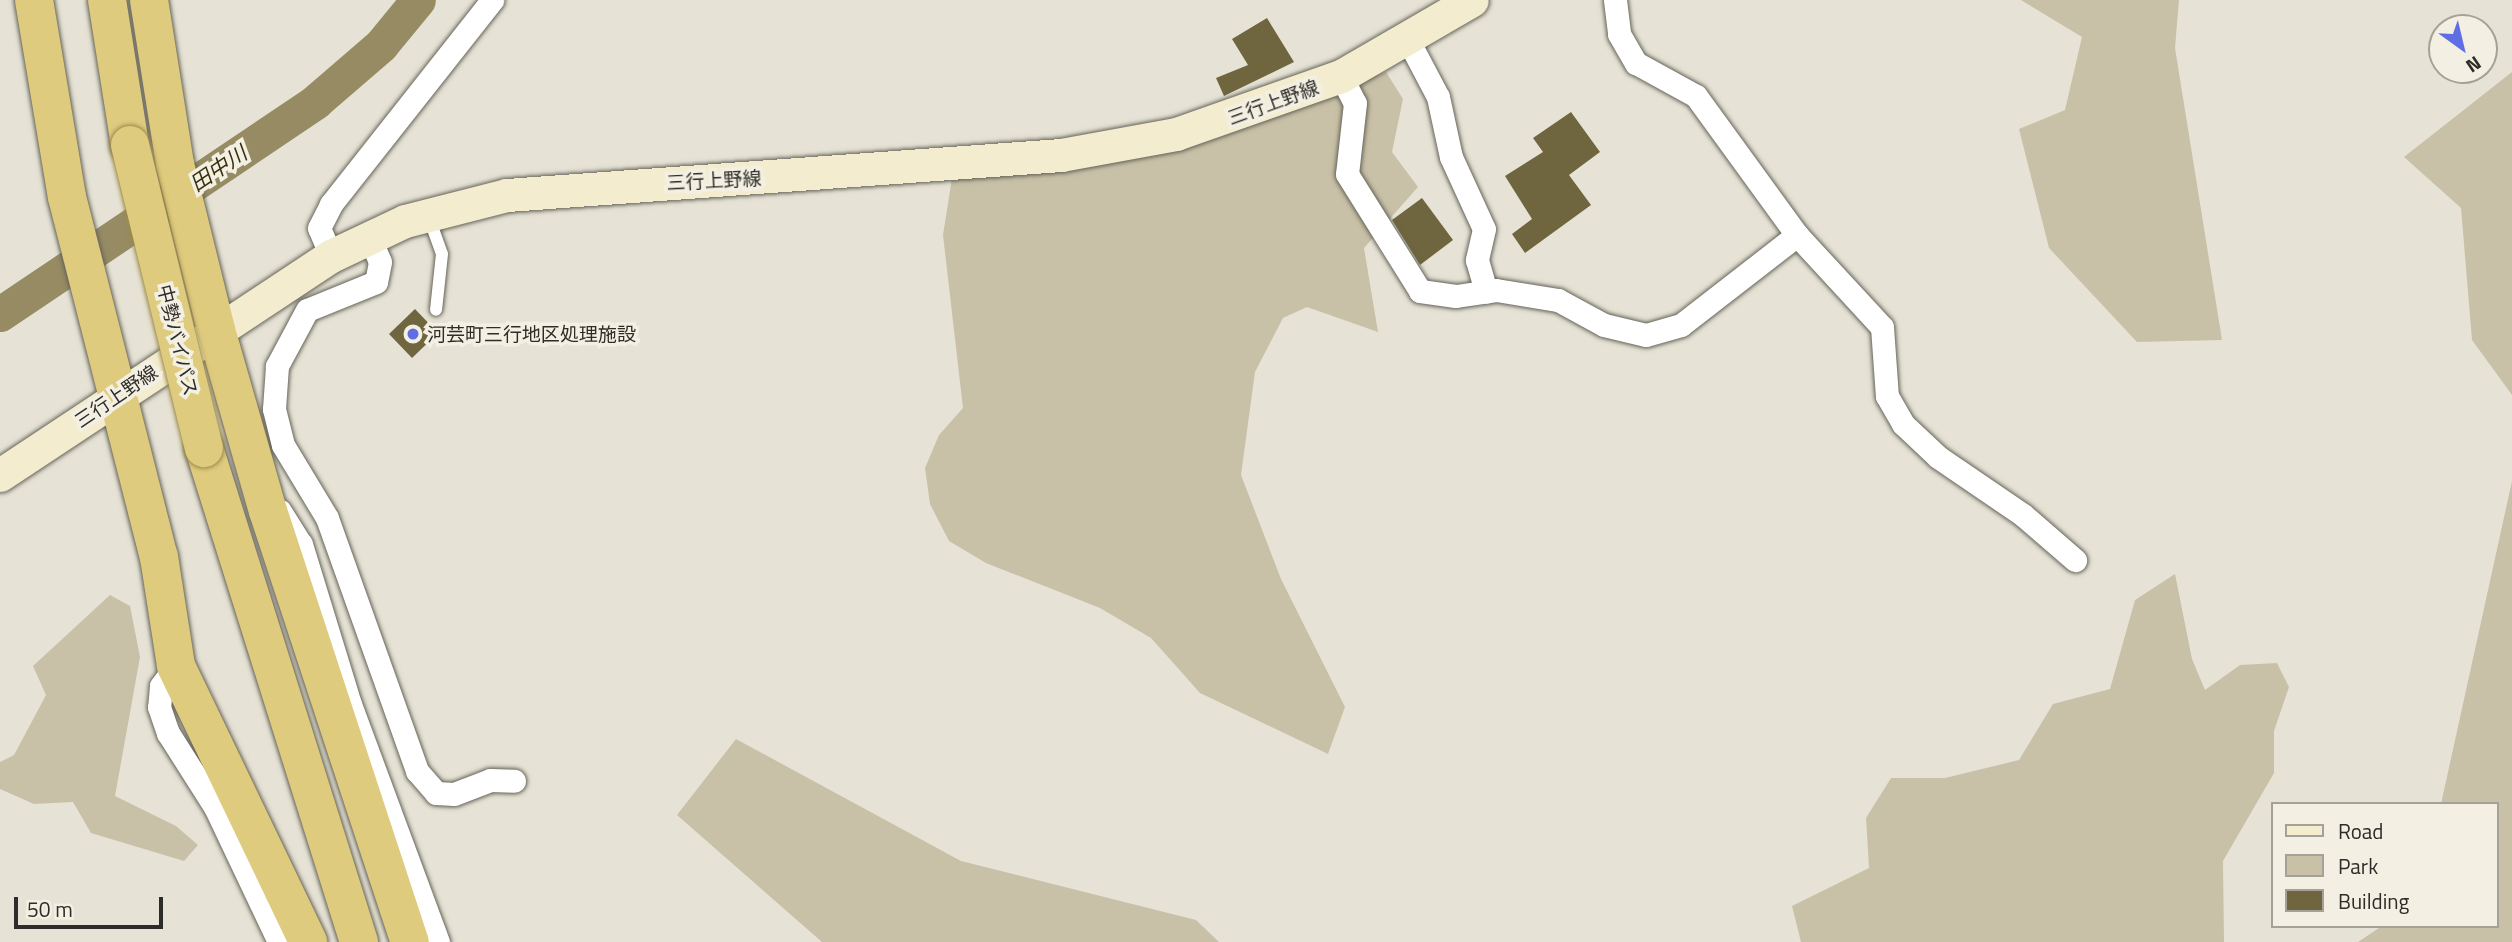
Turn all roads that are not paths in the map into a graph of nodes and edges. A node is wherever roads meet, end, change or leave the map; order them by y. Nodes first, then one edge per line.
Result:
1 (34, 0) edge
2 (107, 0) edge
3 (149, 0) edge
4 (492, 0) edge
5 (1472, 0) edge
6 (1615, 0) edge
7 (1408, 40) junction
8 (1341, 76) junction
9 (428, 214) junction
10 (1797, 234) junction
11 (369, 236) junction
12 (331, 256) junction
13 (1486, 292) junction
14 (436, 310) dead end
15 (216, 330) junction
16 (116, 395) junction
17 (0, 475) edge
18 (262, 490) junction
19 (2075, 560) dead end
20 (176, 666) junction
21 (274, 674) junction
22 (514, 781) dead end
23 (279, 942) edge
24 (308, 942) edge
25 (359, 942) edge
26 (387, 942) edge
27 (410, 942) edge
28 (438, 942) edge

1 - 16 highway
2 - 21 highway, 中勢バイパス, bridge
3 - 15 highway
4 - 12 street
5 - 7 main road, 三行上野線
6 - 10 street
7 - 8 main road, 三行上野線
7 - 13 street
8 - 9 main road, 三行上野線
8 - 13 street
9 - 11 main road, 三行上野線
9 - 14 lane
10 - 13 street
10 - 19 street
11 - 12 main road, 三行上野線
11 - 22 street
12 - 15 main road, 三行上野線
15 - 16 main road, 三行上野線
15 - 18 highway
16 - 17 main road, 三行上野線
16 - 20 highway
18 - 27 highway
18 - 28 street
20 - 23 street
20 - 24 highway
21 - 25 highway, 中勢バイパス
21 - 26 highway, 中勢バイパス

